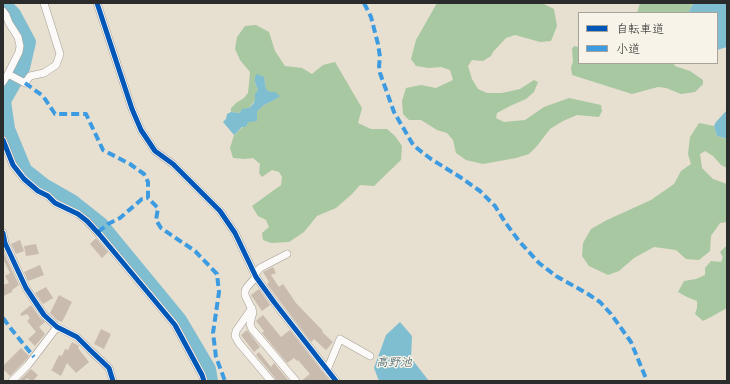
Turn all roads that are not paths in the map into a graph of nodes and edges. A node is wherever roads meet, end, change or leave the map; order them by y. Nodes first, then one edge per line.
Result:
1 (44, 3) edge
2 (97, 3) edge
3 (3, 11) edge
4 (8, 74) junction
5 (3, 82) edge
6 (3, 140) edge
7 (3, 234) edge
8 (4, 243) edge
9 (286, 254) dead end
10 (255, 276) junction
11 (252, 308) junction
12 (57, 327) junction
13 (370, 356) dead end
14 (327, 370) junction
15 (12, 381) edge
16 (113, 381) edge
17 (204, 381) edge
18 (271, 381) edge
19 (296, 381) edge
20 (336, 381) edge

1 - 4 street
2 - 10 street
3 - 4 street
4 - 5 street
6 - 17 street
7 - 8 street
8 - 12 street
9 - 10 street
10 - 11 street
10 - 14 street
11 - 18 street
11 - 19 street
12 - 15 street
12 - 16 street
13 - 14 street
14 - 20 street

